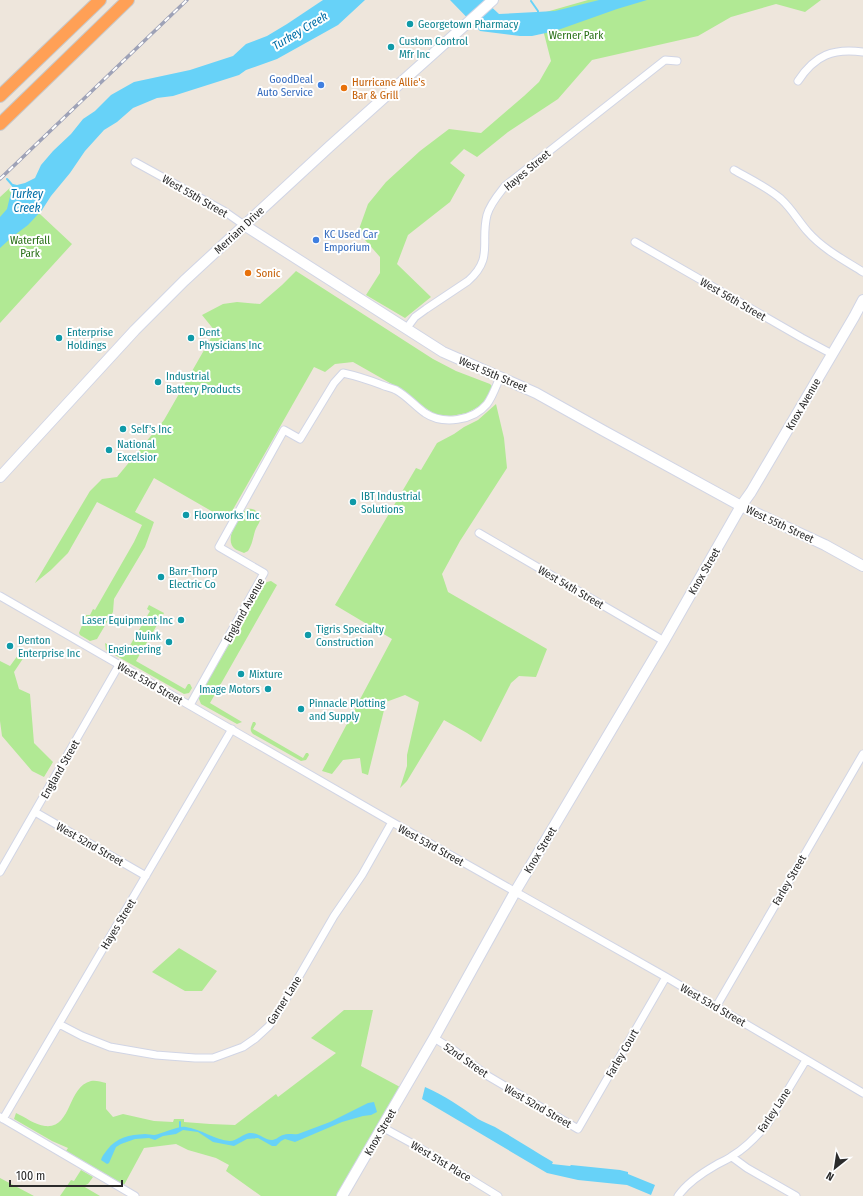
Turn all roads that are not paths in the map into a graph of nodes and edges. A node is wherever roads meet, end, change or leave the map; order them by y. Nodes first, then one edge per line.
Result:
1 (100, 0) edge
2 (128, 0) edge
3 (492, 1) edge
4 (863, 52) edge
5 (677, 62) dead end
6 (798, 81) dead end
7 (0, 96) edge
8 (0, 124) edge
9 (135, 162) dead end
10 (734, 170) dead end
11 (244, 225) junction
12 (635, 242) dead end
13 (863, 272) edge
14 (863, 300) edge
15 (406, 329) junction
16 (832, 354) junction
17 (500, 377) junction
18 (0, 477) edge
19 (741, 506) junction
20 (479, 533) dead end
21 (863, 566) edge
22 (0, 596) edge
23 (664, 641) junction
24 (119, 665) junction
25 (190, 705) junction
26 (232, 730) junction
27 (863, 754) edge
28 (35, 812) junction
29 (392, 822) junction
30 (0, 872) edge
31 (146, 876) junction
32 (515, 892) junction
33 (666, 977) junction
34 (716, 1007) junction
35 (59, 1024) junction
36 (434, 1038) junction
37 (806, 1060) junction
38 (498, 1082) joint
39 (863, 1092) edge
40 (1, 1118) edge
41 (382, 1127) junction
42 (578, 1129) joint
43 (732, 1157) junction
44 (135, 1196) edge
45 (342, 1196) edge
46 (498, 1196) edge
47 (678, 1196) edge
48 (796, 1196) edge

1 - 7 highway
2 - 8 highway
3 - 11 street, Merriam Drive
4 - 6 street
5 - 15 street, Hayes Street
9 - 11 street, West 55th Street
10 - 13 street
11 - 15 street, West 55th Street
11 - 18 street, Merriam Drive
12 - 16 street, West 56th Street
14 - 16 street, Knox Avenue
15 - 17 street, West 55th Street
16 - 19 street, Knox Avenue
17 - 19 street, West 55th Street
17 - 25 street, England Avenue
19 - 21 street, West 55th Street
19 - 23 street, Knox Street
20 - 23 street, West 54th Street
22 - 24 street, West 53rd Street
23 - 32 street, Knox Street
24 - 25 street, West 53rd Street
24 - 28 street, England Street
25 - 26 street, West 53rd Street
26 - 29 street, West 53rd Street
26 - 31 street, Hayes Street
27 - 34 street, Farley Street
28 - 30 street, England Street
28 - 31 street, West 52nd Street
29 - 32 street, West 53rd Street
29 - 35 street, Garner Lane
31 - 35 street, Hayes Street
32 - 33 street, West 53rd Street
32 - 36 street, Knox Street
33 - 34 street, West 53rd Street
33 - 42 street, Farley Court
34 - 37 street, West 53rd Street
35 - 40 street, Hayes Street
36 - 38 street, 52nd Street
36 - 41 street, Knox Street
37 - 39 street, West 53rd Street
37 - 43 street, Farley Lane
38 - 42 street, West 52nd Street
40 - 44 street
41 - 45 street, Knox Street
41 - 46 street, West 51st Place
43 - 47 street, Farley Lane
43 - 48 street

